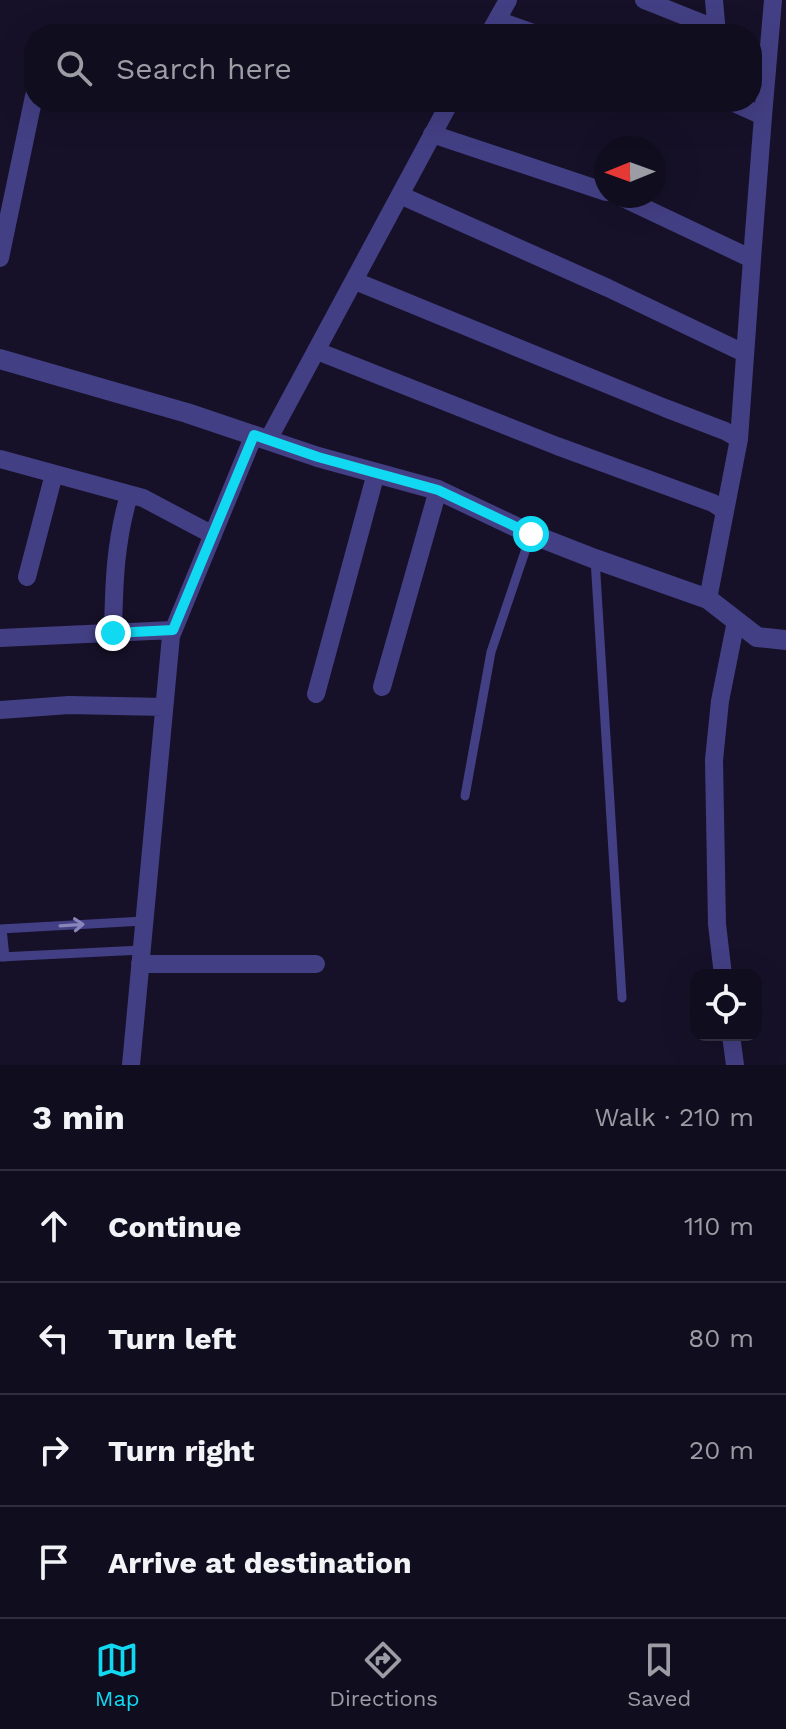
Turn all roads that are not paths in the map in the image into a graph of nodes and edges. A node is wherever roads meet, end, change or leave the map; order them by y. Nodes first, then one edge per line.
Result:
1 (508, 0) edge
2 (644, 0) edge
3 (714, 0) edge
4 (773, 0) edge
5 (495, 24) edge
6 (699, 24) edge
7 (716, 24) edge
8 (31, 112) edge
9 (444, 112) edge
10 (754, 112) edge
11 (763, 116) junction
12 (432, 134) junction
13 (594, 188) edge
14 (400, 195) junction
15 (644, 208) edge
16 (0, 258) edge
17 (752, 259) junction
18 (355, 281) junction
19 (317, 351) junction
20 (744, 353) junction
21 (0, 361) edge
22 (261, 438) junction
23 (739, 439) junction
24 (0, 459) edge
25 (376, 473) junction
26 (54, 474) junction
27 (438, 490) junction
28 (129, 495) junction
29 (725, 511) junction
30 (531, 534) junction
31 (213, 535) junction
32 (595, 559) junction
33 (27, 577) dead end
34 (708, 599) junction
35 (736, 621) junction
36 (173, 630) junction
37 (113, 633) junction
38 (0, 638) edge
39 (786, 640) edge
40 (382, 687) dead end
41 (316, 694) dead end
42 (164, 707) junction
43 (0, 710) edge
44 (465, 796) dead end
45 (144, 921) junction
46 (1, 929) edge
47 (3, 957) edge
48 (141, 957) junction
49 (316, 964) dead end
50 (722, 969) edge
51 (622, 998) dead end
52 (732, 1041) edge
53 (131, 1065) edge
54 (735, 1065) edge

1 - 5 street
2 - 6 street
3 - 7 street
4 - 11 street
8 - 16 street
9 - 12 street
10 - 11 street
11 - 17 street
12 - 13 street
12 - 14 street
14 - 18 street
14 - 20 street
15 - 17 street
17 - 20 street
18 - 19 street
18 - 23 street
19 - 22 street
19 - 29 street
20 - 23 street
21 - 22 street
22 - 25 street
22 - 31 street
23 - 29 street
24 - 26 street
25 - 27 street
25 - 41 street
26 - 28 street
26 - 33 street
27 - 30 street
27 - 40 street
28 - 31 street
28 - 37 street
29 - 34 street
30 - 32 street
30 - 44 lane
31 - 36 street
32 - 34 street
32 - 51 lane
34 - 35 street
35 - 39 street
35 - 50 street
36 - 37 street
36 - 42 street
37 - 38 street
42 - 43 street
42 - 45 street
46 -> 45 lane
45 - 48 street
46 - 47 lane
47 - 48 lane
48 - 49 street
48 - 53 street
52 - 54 street

